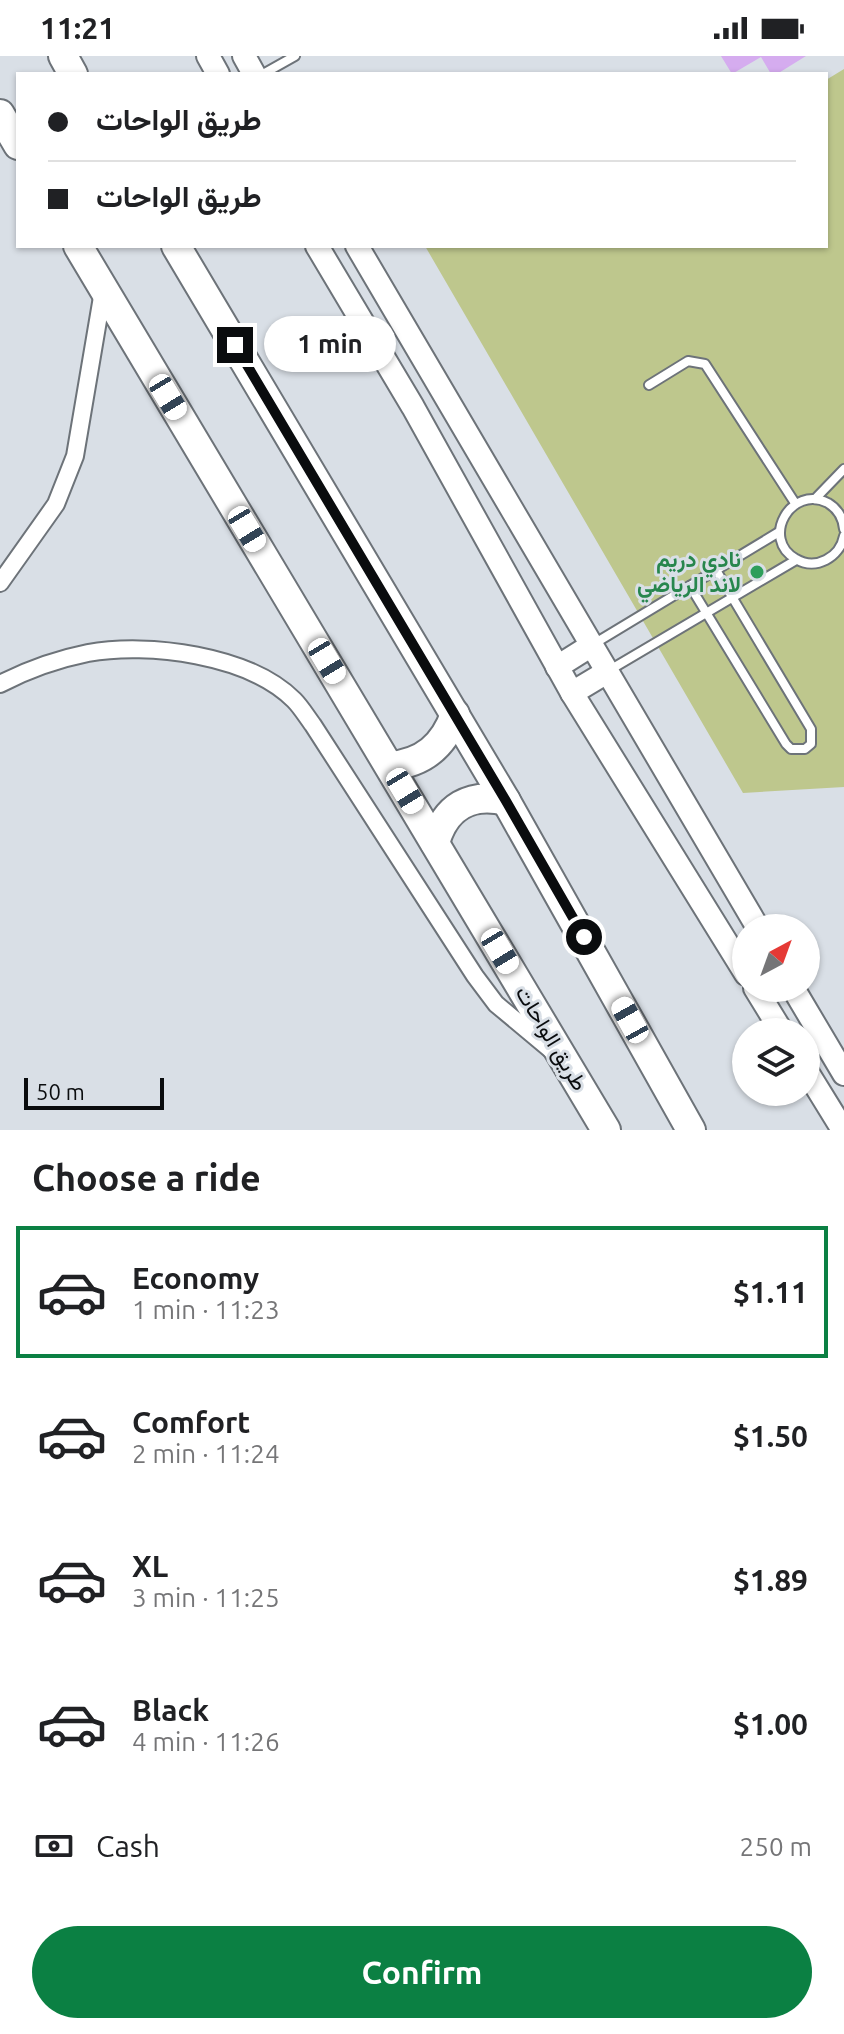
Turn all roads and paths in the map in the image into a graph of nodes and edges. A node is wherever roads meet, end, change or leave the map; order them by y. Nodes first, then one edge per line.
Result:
1 (295, 56) edge
2 (267, 72) edge
3 (0, 114) edge
4 (16, 142) edge
5 (79, 248) edge
6 (177, 248) edge
7 (318, 248) edge
8 (358, 248) edge
9 (104, 289) junction
10 (649, 385) dead end
11 (844, 469) edge
12 (815, 499) junction
13 (795, 503) junction
14 (844, 529) edge
15 (779, 532) junction
16 (844, 536) edge
17 (796, 560) junction
18 (716, 570) junction
19 (0, 583) edge
20 (690, 586) junction
21 (732, 598) junction
22 (706, 613) junction
23 (592, 645) junction
24 (557, 667) junction
25 (607, 672) junction
26 (0, 684) edge
27 (572, 693) junction
28 (455, 714) junction
29 (390, 766) junction
30 (506, 801) junction
31 (435, 843) junction
32 (750, 914) edge
33 (732, 951) edge
34 (801, 1002) edge
35 (564, 1059) junction
36 (844, 1074) edge
37 (820, 1093) edge
38 (606, 1130) edge
39 (691, 1130) edge
40 (843, 1130) edge

1 - 2 lane
3 - 4 highway
5 - 9 highway, طريق الواحات
6 - 28 highway
7 - 24 street
8 - 23 street
9 - 19 street
9 - 29 highway, طريق الواحات
10 - 13 lane
11 - 12 lane
12 - 13 lane
12 - 14 lane
13 - 15 lane
15 - 17 lane
15 - 18 lane
16 - 17 lane
17 - 21 lane
18 - 20 lane
18 - 21 lane
20 - 22 lane
20 - 23 lane
21 - 22 lane
21 - 22 lane
22 - 25 lane
23 - 24 street
23 - 25 street
24 - 27 street
25 - 27 street
25 - 32 street
26 - 35 street
27 - 33 street
28 - 29 highway
28 - 30 highway
29 - 31 highway, طريق الواحات
30 - 31 highway
30 - 39 highway
31 - 35 highway, طريق الواحات
34 - 36 street
35 - 38 highway, طريق الواحات
37 - 40 street

